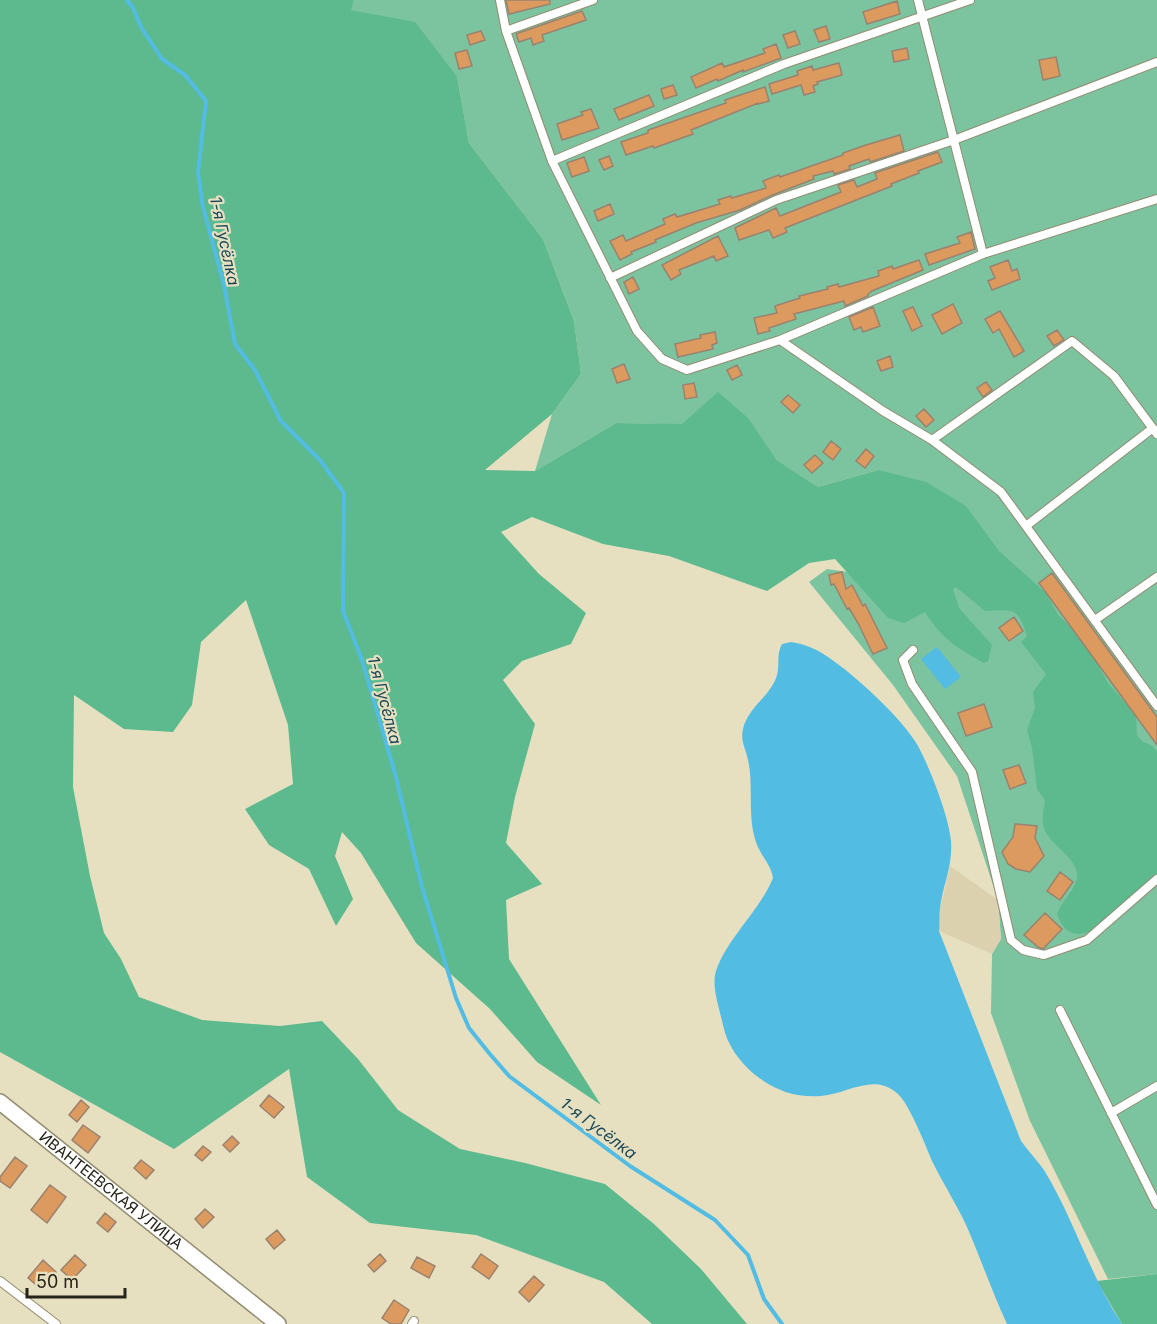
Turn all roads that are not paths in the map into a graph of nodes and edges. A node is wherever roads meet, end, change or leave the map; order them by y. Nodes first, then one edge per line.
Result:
1 (500, 0) edge
2 (593, 0) edge
3 (918, 0) edge
4 (970, 0) edge
5 (922, 17) junction
6 (506, 31) junction
7 (1157, 62) edge
8 (954, 140) junction
9 (552, 161) junction
10 (1157, 200) edge
11 (983, 254) junction
12 (610, 278) junction
13 (780, 340) junction
14 (1155, 431) edge
15 (932, 440) junction
16 (1026, 526) junction
17 (1157, 578) edge
18 (1095, 620) junction
19 (913, 650) dead end
20 (1157, 706) edge
21 (1157, 879) edge
22 (1060, 1010) dead end
23 (1157, 1086) edge
24 (0, 1102) edge
25 (1111, 1113) junction
26 (1157, 1205) edge
27 (0, 1281) edge
28 (56, 1324) edge
29 (278, 1324) edge

1 - 6 lane
2 - 6 lane
3 - 5 lane
4 - 5 lane
5 - 8 lane
5 - 9 lane
6 - 9 lane
7 - 8 lane
8 - 11 lane
8 - 12 lane
9 - 12 lane
10 - 11 lane
11 - 13 lane
12 - 13 lane
13 - 15 lane
14 - 15 lane
14 - 16 lane
15 - 16 lane
16 - 18 lane
17 - 18 lane
18 - 20 lane
19 - 21 lane
22 - 25 lane
23 - 25 lane
24 - 29 street, ИВАНТЕЕВСКАЯ УЛИЦА
25 - 26 lane
27 - 28 lane

